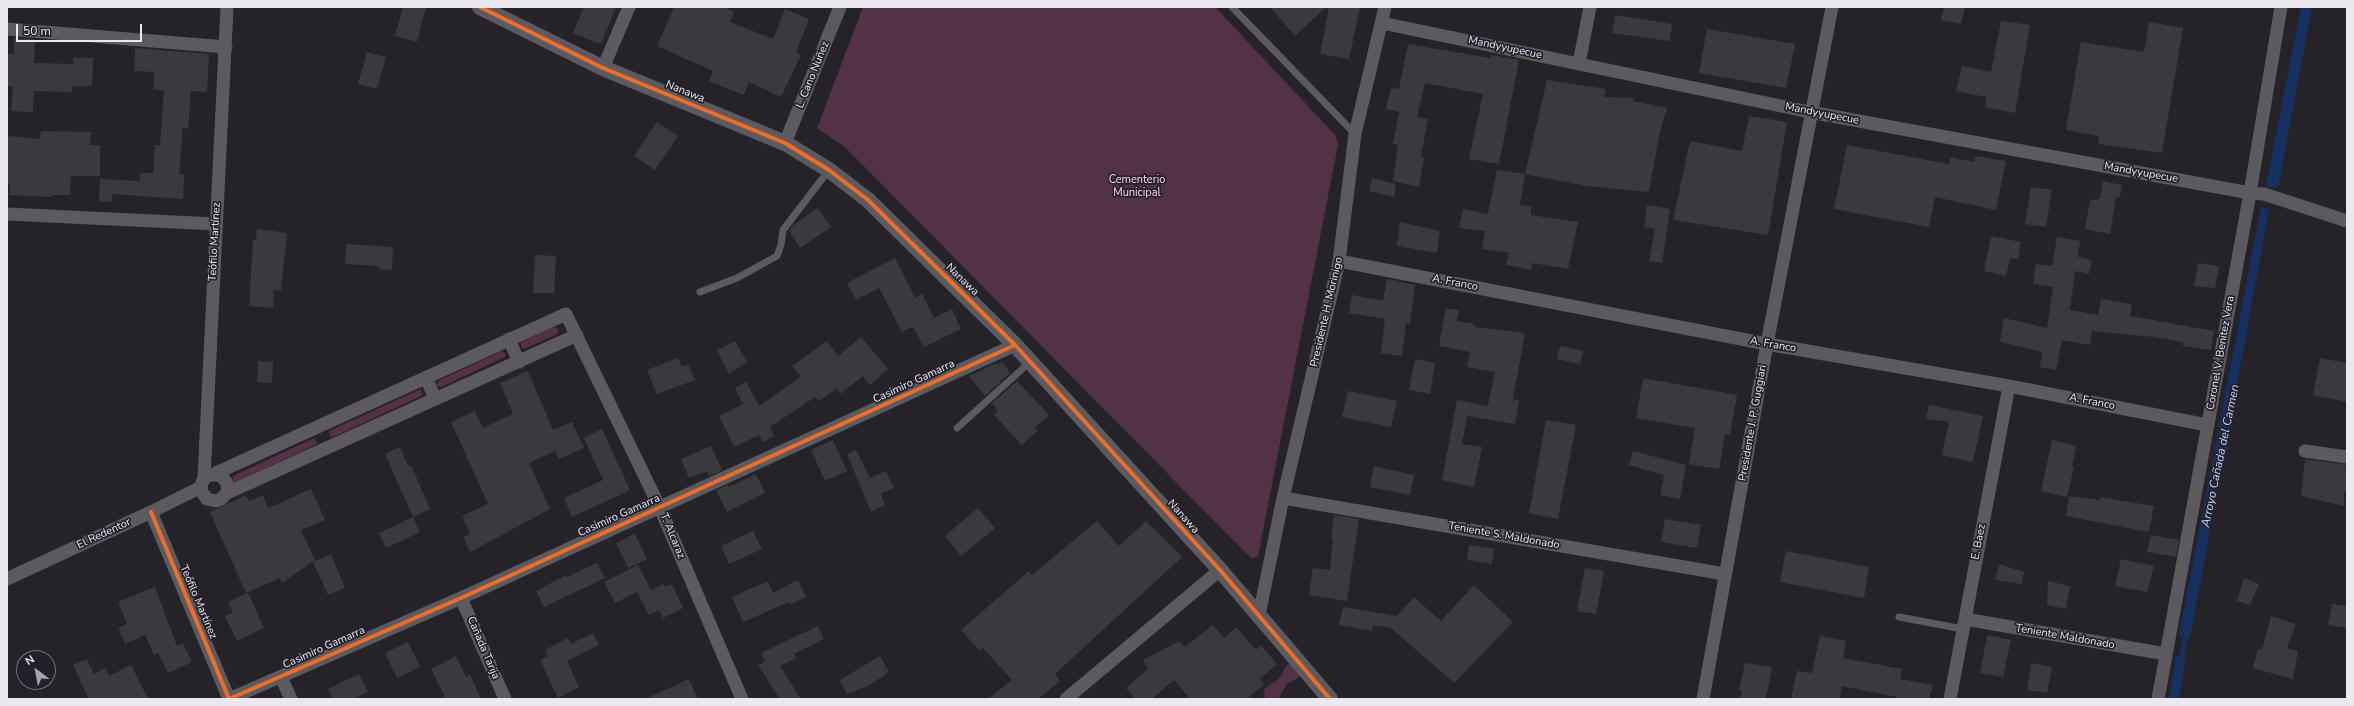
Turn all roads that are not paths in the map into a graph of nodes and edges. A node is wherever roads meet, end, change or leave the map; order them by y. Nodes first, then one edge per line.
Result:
1 (227, 7) edge
2 (480, 7) edge
3 (629, 7) edge
4 (840, 7) edge
5 (1232, 7) edge
6 (1385, 7) edge
7 (1590, 7) edge
8 (1832, 7) edge
9 (2281, 7) edge
10 (1382, 23) junction
11 (7, 29) edge
12 (226, 47) junction
13 (1579, 63) junction
14 (602, 68) junction
15 (1810, 112) junction
16 (1355, 134) junction
17 (785, 143) junction
18 (830, 170) junction
19 (2250, 193) junction
20 (7, 214) edge
21 (2347, 221) edge
22 (216, 224) junction
23 (1339, 261) junction
24 (700, 292) dead end
25 (563, 313) joint
26 (577, 335) junction
27 (510, 339) junction
28 (1767, 344) junction
29 (1015, 345) junction
30 (519, 362) junction
31 (1030, 362) junction
32 (426, 377) junction
33 (2009, 386) junction
34 (435, 399) junction
35 (2208, 425) junction
36 (957, 428) dead end
37 (2305, 451) dead end
38 (2347, 457) edge
39 (207, 479) junction
40 (227, 493) junction
41 (1283, 498) junction
42 (660, 508) junction
43 (151, 512) junction
44 (1220, 570) junction
45 (1725, 574) junction
46 (7, 579) edge
47 (462, 598) junction
48 (1259, 615) junction
49 (1899, 617) dead end
50 (1964, 624) junction
51 (2166, 654) junction
52 (281, 677) junction
53 (229, 699) edge
54 (291, 699) edge
55 (505, 699) edge
56 (742, 699) edge
57 (1066, 699) edge
58 (1329, 699) edge
59 (1703, 699) edge
60 (1950, 699) edge
61 (2158, 699) edge

1 - 12 street, Teófilo Martínez
2 - 14 street, Nanawa
3 - 14 street
4 - 17 street, L. Cano Nuñez
5 - 16 lane
6 - 10 street, Presidente H. Morinigo
7 - 13 street
8 - 15 street, Presidente J. P. Guggiari
9 - 19 street, Coronel V. Benitez Vera
10 - 13 street, Mandyyupecue
10 - 16 street, Presidente H. Morinigo
11 - 12 street
12 - 22 street, Teófilo Martínez
13 - 15 street, Mandyyupecue
14 - 17 street, Nanawa
15 - 19 street, Mandyyupecue
15 - 28 street, Presidente J. P. Guggiari
16 - 23 street, Presidente H. Morinigo
17 - 18 street, Nanawa
18 - 24 lane
18 - 29 street, Nanawa
19 - 21 street, Mandyyupecue
19 - 35 street, Coronel V. Benitez Vera
20 - 22 street
22 - 39 street, Teófilo Martínez
23 - 28 street, A. Franco
23 - 41 street, Presidente H. Morinigo
25 - 26 street, T. Alcaraz
25 - 27 street, El Redentor
26 - 30 street
26 - 42 street, T. Alcaraz
27 - 30 street
27 - 32 street, El Redentor
28 - 33 street, A. Franco
28 - 45 street, Presidente J. P. Guggiari
29 - 31 street, Nanawa
29 - 42 street, Casimiro Gamarra
30 - 34 street
31 - 36 lane
31 - 44 street, Nanawa
32 - 34 street
32 - 39 street, El Redentor
33 - 35 street, A. Franco
33 - 50 street, E. Baez
34 - 40 street
35 - 51 street, Coronel V. Benitez Vera
37 - 38 street
39 - 40 street
39 - 40 street
39 - 43 street, El Redentor
41 - 45 street, Teniente S. Maldonado
41 - 48 street, Presidente H. Morinigo
42 - 47 street, Casimiro Gamarra
42 - 56 street, T. Alcaraz
43 - 46 street, El Redentor
43 - 53 street, Teófilo Martínez
44 - 48 street, Nanawa
44 - 57 street
45 - 59 street, Presidente J. P. Guggiari
47 - 52 street, Casimiro Gamarra
47 - 55 street, Cañada Tarija
48 - 58 street, Nanawa
49 - 50 lane
50 - 51 street, Teniente Maldonado
50 - 60 street, E. Baez
51 - 61 street, Coronel V. Benitez Vera
52 - 53 street, Casimiro Gamarra
52 - 54 street

